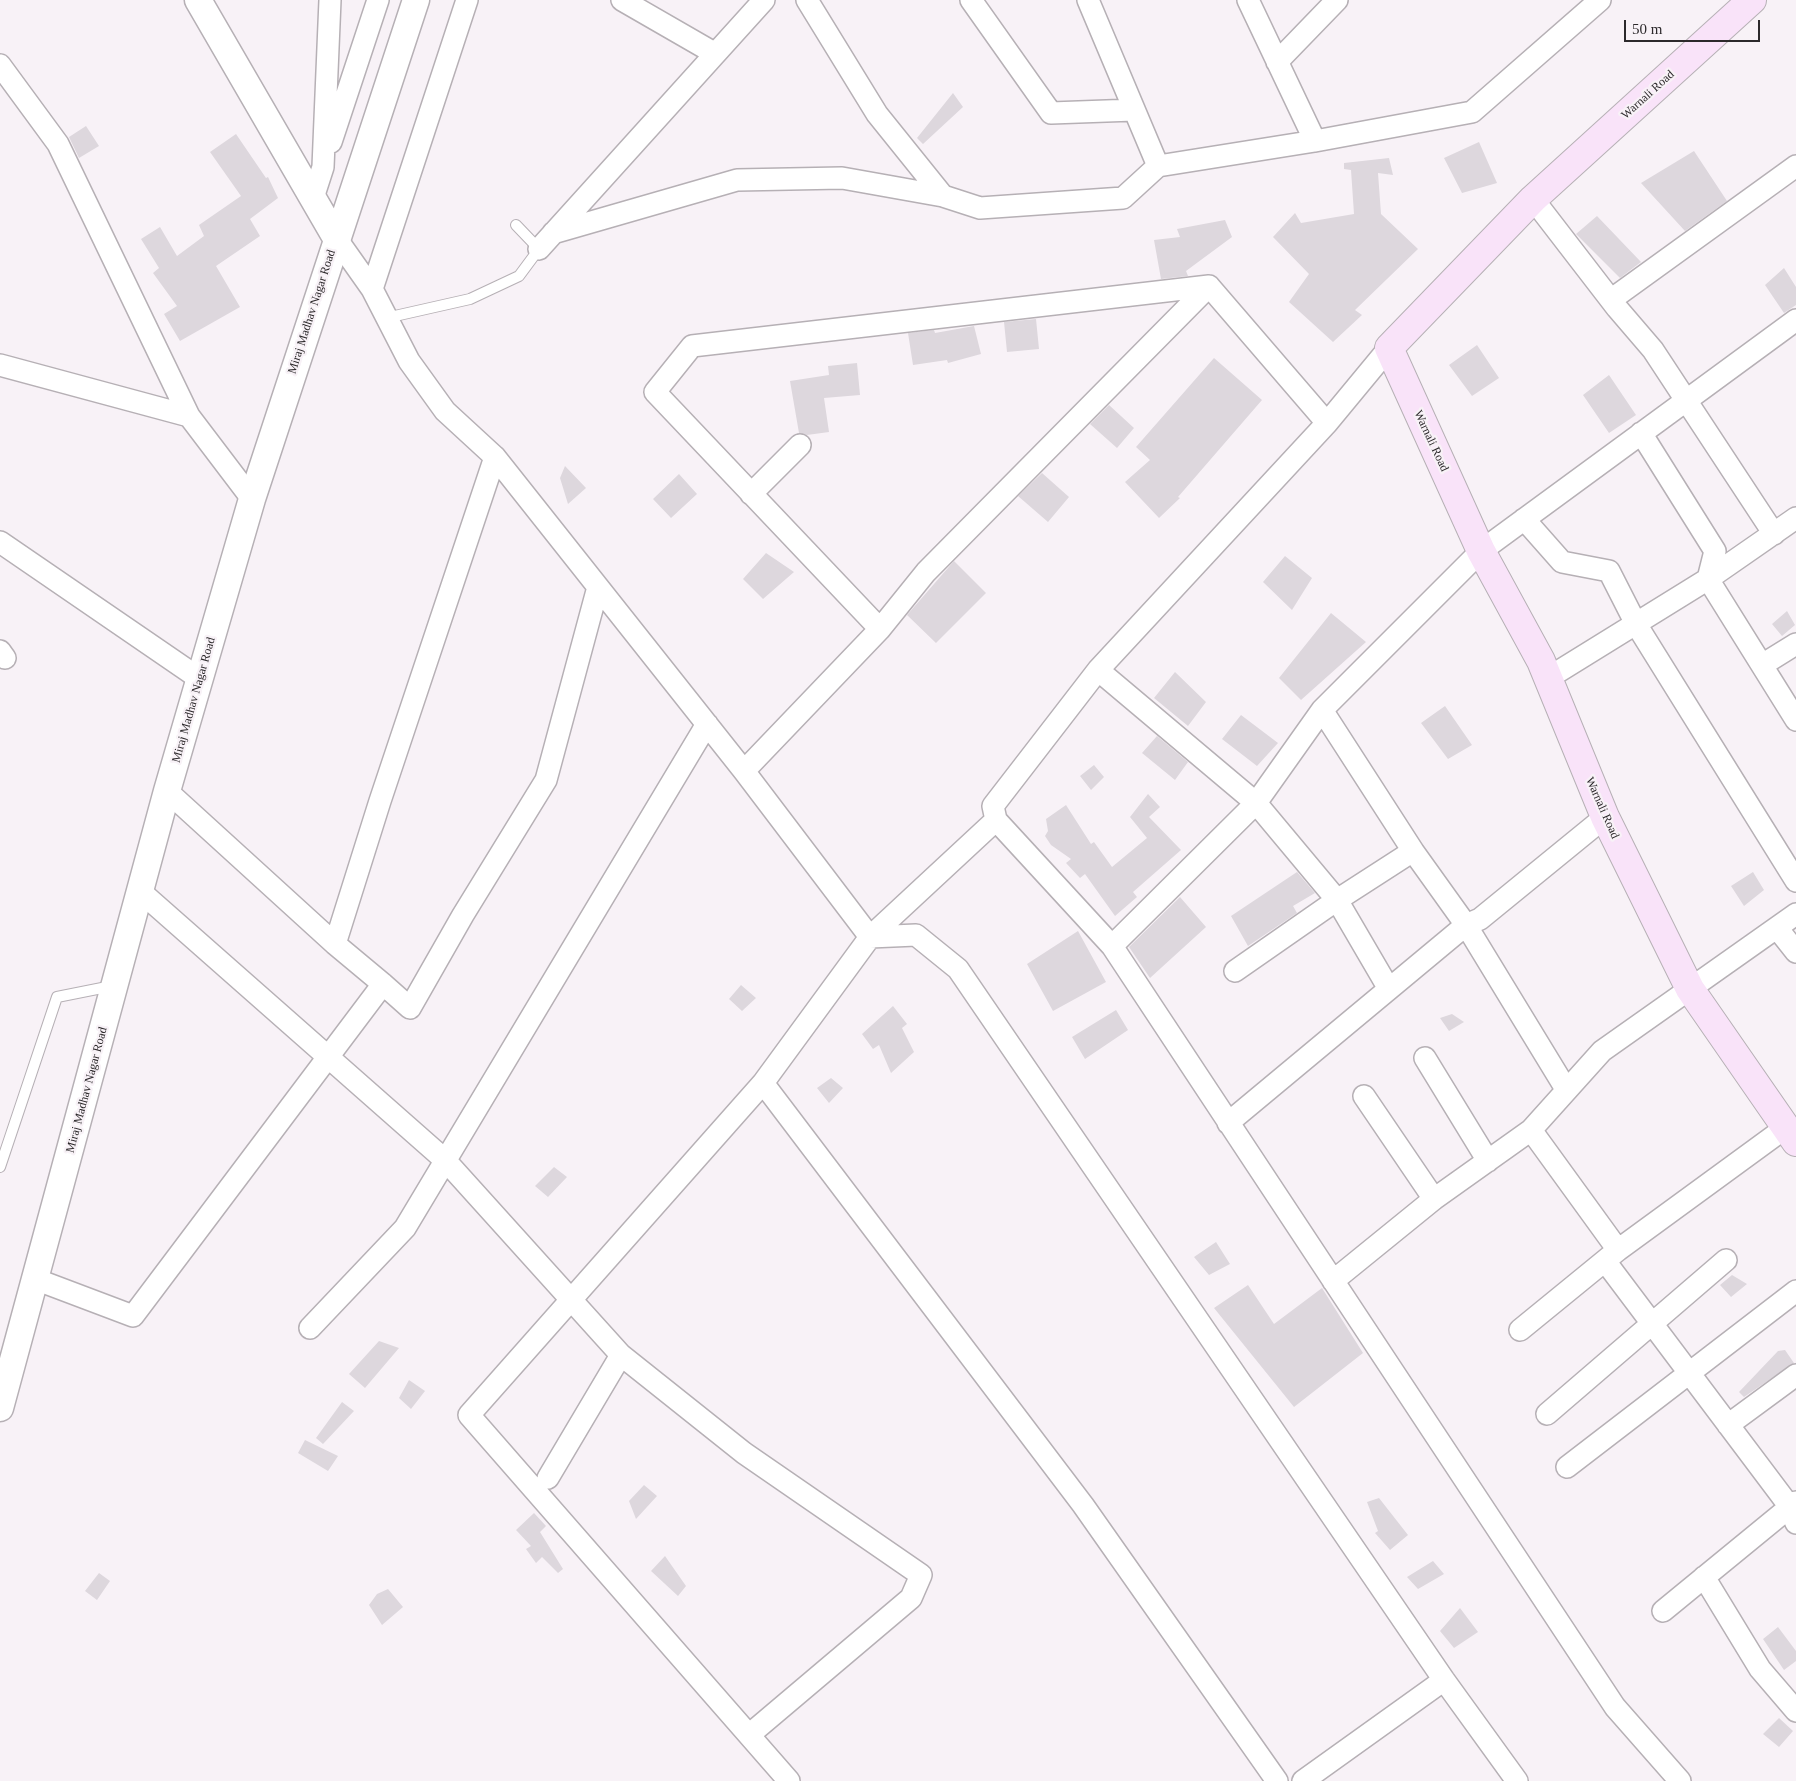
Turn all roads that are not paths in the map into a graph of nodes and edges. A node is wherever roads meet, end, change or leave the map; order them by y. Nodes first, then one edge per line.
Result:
1 (198, 0) edge
2 (330, 0) edge
3 (378, 0) edge
4 (416, 0) edge
5 (467, 0) edge
6 (622, 0) edge
7 (764, 0) edge
8 (807, 0) edge
9 (971, 0) edge
10 (1088, 0) edge
11 (1248, 0) edge
12 (1337, 0) edge
13 (1600, 0) edge
14 (1752, 0) edge
15 (714, 53) junction
16 (1277, 62) junction
17 (0, 65) edge
18 (1134, 110) junction
19 (1315, 141) junction
20 (1158, 166) junction
21 (1796, 166) edge
22 (323, 167) junction
23 (943, 196) junction
24 (313, 198) junction
25 (1533, 199) junction
26 (516, 226) dead end
27 (336, 238) junction
28 (546, 241) junction
29 (1209, 286) junction
30 (372, 290) junction
31 (1617, 308) junction
32 (386, 318) junction
33 (1796, 320) edge
34 (1389, 348) junction
35 (0, 365) edge
36 (1686, 400) junction
37 (189, 416) junction
38 (1327, 423) junction
39 (1641, 433) junction
40 (800, 445) dead end
41 (495, 457) junction
42 (751, 494) junction
43 (252, 498) junction
44 (1796, 518) edge
45 (1524, 519) junction
46 (1774, 534) junction
47 (0, 542) edge
48 (1481, 551) junction
49 (1708, 579) junction
50 (598, 587) junction
51 (1636, 624) junction
52 (880, 629) junction
53 (1796, 644) edge
54 (1762, 664) junction
55 (1098, 670) junction
56 (1548, 678) junction
57 (200, 679) junction
58 (1322, 710) junction
59 (1796, 720) edge
60 (707, 724) junction
61 (744, 771) junction
62 (167, 792) junction
63 (1256, 803) junction
64 (1605, 817) junction
65 (996, 820) junction
66 (1413, 851) junction
67 (1796, 880) edge
68 (141, 892) junction
69 (1338, 900) junction
70 (1796, 914) edge
71 (1466, 926) junction
72 (1777, 928) junction
73 (870, 937) junction
74 (335, 944) junction
75 (1112, 946) junction
76 (1796, 952) edge
77 (1235, 971) dead end
78 (383, 984) junction
79 (116, 986) junction
80 (1389, 989) junction
81 (1690, 989) junction
82 (329, 1058) junction
83 (1424, 1058) dead end
84 (763, 1083) junction
85 (1566, 1089) junction
86 (1364, 1096) dead end
87 (1228, 1123) junction
88 (1531, 1130) junction
89 (1790, 1135) edge
90 (445, 1160) junction
91 (1488, 1161) junction
92 (0, 1167) edge
93 (1434, 1199) junction
94 (1611, 1255) junction
95 (1726, 1260) dead end
96 (35, 1279) junction
97 (1333, 1281) junction
98 (1796, 1291) edge
99 (572, 1300) junction
100 (1652, 1324) junction
101 (310, 1328) dead end
102 (1520, 1330) dead end
103 (621, 1354) junction
104 (1689, 1373) junction
105 (1796, 1374) edge
106 (0, 1408) edge
107 (1547, 1414) dead end
108 (1728, 1425) junction
109 (1567, 1467) dead end
110 (548, 1478) dead end
111 (1794, 1511) edge
112 (1704, 1577) junction
113 (1663, 1611) dead end
114 (1444, 1680) junction
115 (1796, 1711) edge
116 (749, 1734) junction
117 (790, 1781) edge
118 (1277, 1781) edge
119 (1303, 1781) edge
120 (1517, 1781) edge
121 (1680, 1781) edge

1 - 24 street
2 - 22 street
3 - 22 street
4 - 27 street, Miraj Madhav Nagar Road
5 - 30 street
6 - 15 street
7 - 15 street
8 - 23 street
9 - 18 street
10 - 18 street
11 - 16 street
12 - 16 street
13 - 19 street
14 - 25 main road, Warnali Road
15 - 28 street
16 - 19 street
17 - 37 street
18 - 20 street
19 - 20 street
20 - 23 street
21 - 31 street
22 - 24 street
23 - 28 street
24 - 27 street
25 - 31 street
25 - 34 main road, Warnali Road
26 - 28 lane
27 - 30 street
27 - 43 street, Miraj Madhav Nagar Road
28 - 32 lane
29 - 38 street
29 - 42 street
29 - 52 street
30 - 32 street
31 - 36 street
32 - 41 street
33 - 36 street
34 - 38 street
34 - 48 main road, Warnali Road
35 - 37 street
36 - 39 street
36 - 46 street
37 - 43 street
38 - 55 street
39 - 45 street
39 - 49 street
40 - 42 street
41 - 50 street
41 - 74 street
42 - 52 street
43 - 57 street, Miraj Madhav Nagar Road
44 - 46 street
45 - 48 street
45 - 51 street
46 - 49 street
47 - 57 street
48 - 56 main road, Warnali Road
48 - 58 street
49 - 51 street
49 - 54 street
50 - 60 street
50 - 78 street
51 - 56 street
51 - 67 street
52 - 61 street
53 - 54 street
54 - 59 street
55 - 63 street
55 - 65 street
56 - 64 main road, Warnali Road
57 - 62 street, Miraj Madhav Nagar Road
58 - 63 street
58 - 66 street
60 - 61 street
60 - 90 street
61 - 73 street
62 - 68 street, Miraj Madhav Nagar Road
62 - 74 street
63 - 69 street
63 - 75 street
64 - 71 street
64 - 81 main road, Warnali Road
65 - 73 street
65 - 75 street
66 - 69 street
66 - 71 street
68 - 79 street, Miraj Madhav Nagar Road
68 - 82 street
69 - 77 street
69 - 80 street
70 - 72 street
71 - 80 street
71 - 85 street
72 - 76 street
72 - 81 street
73 - 84 street
73 - 114 street
74 - 78 street
75 - 87 street
78 - 82 street
79 - 92 lane
79 - 96 street, Miraj Madhav Nagar Road
80 - 87 street
81 - 85 street
81 - 89 main road, Warnali Road
82 - 90 street
82 - 96 street
83 - 91 street
84 - 99 street
84 - 118 street
85 - 88 street
86 - 93 street
87 - 97 street
88 - 91 street
88 - 94 street
89 - 94 street
90 - 99 street
90 - 101 street
91 - 93 street
93 - 97 street
94 - 100 street
94 - 102 street
95 - 100 street
96 - 106 street, Miraj Madhav Nagar Road
97 - 121 street
98 - 104 street
99 - 103 street
99 - 116 street
100 - 104 street
100 - 107 street
103 - 110 street
103 - 116 street
104 - 108 street
104 - 109 street
105 - 108 street
108 - 111 street
111 - 112 street
112 - 113 street
112 - 115 street
114 - 119 street
114 - 120 street
116 - 117 street

